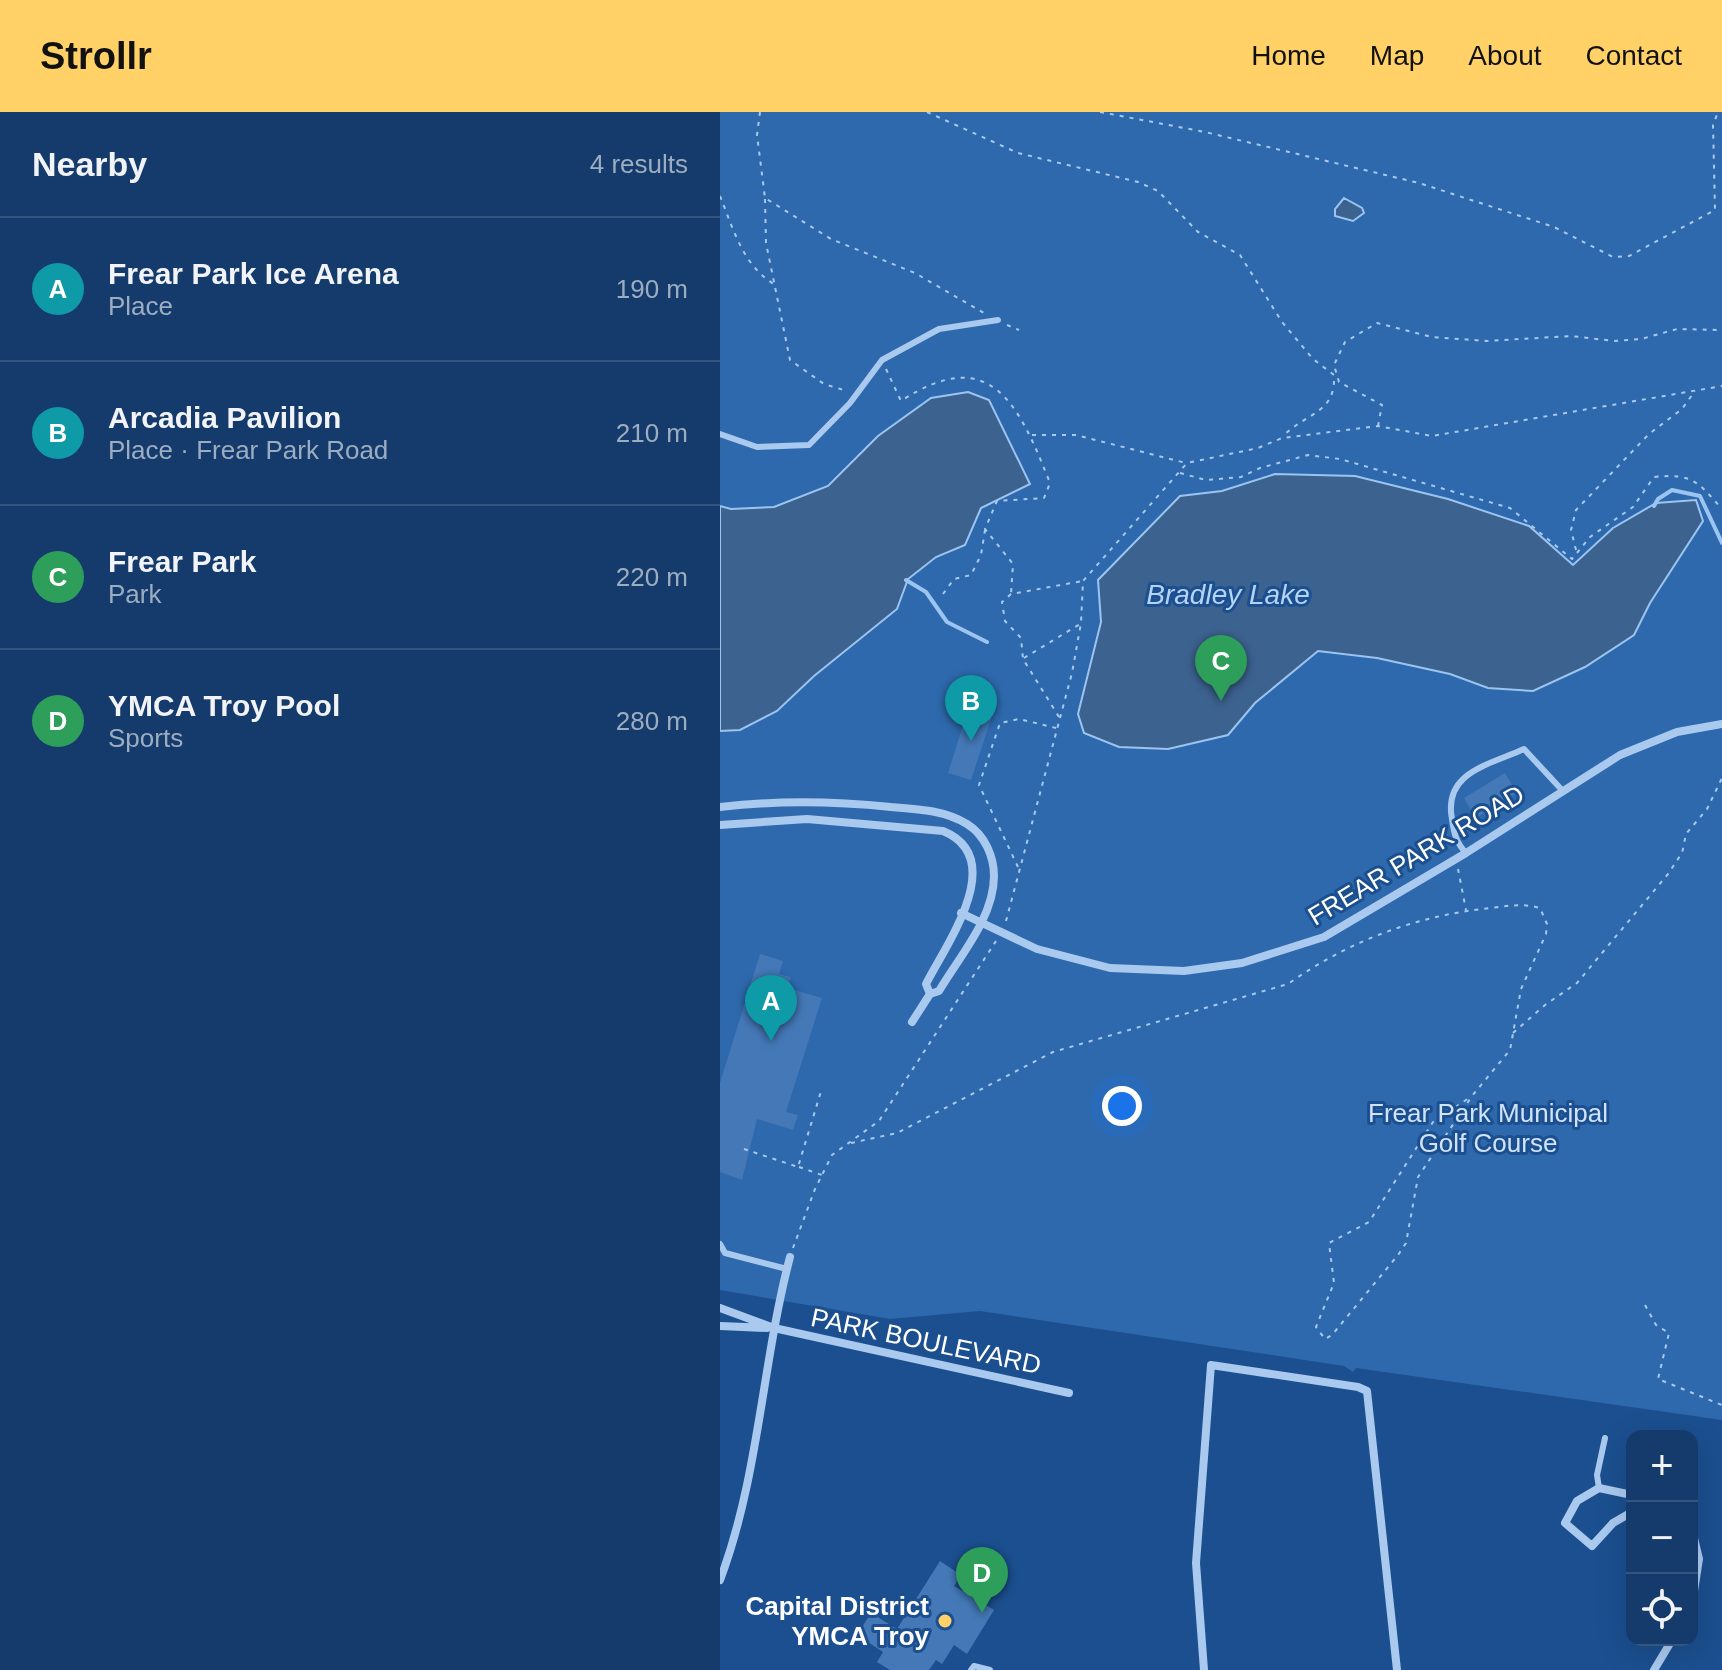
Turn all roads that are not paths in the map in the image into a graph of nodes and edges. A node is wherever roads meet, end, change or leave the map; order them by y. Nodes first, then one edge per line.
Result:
1 (998, 320) road end
2 (720, 434) edge
3 (1722, 724) edge
4 (1561, 789) junction
5 (720, 807) edge
6 (720, 825) edge
7 (1466, 853) junction
8 (961, 913) junction
9 (981, 922) junction
10 (930, 994) junction
11 (912, 1022) dead end
12 (720, 1244) edge
13 (725, 1253) junction
14 (790, 1257) road end
15 (720, 1262) edge
16 (787, 1269) junction
17 (720, 1308) edge
18 (720, 1326) edge
19 (774, 1328) junction
20 (1069, 1393) dead end
21 (1605, 1438) dead end
22 (1599, 1488) junction
23 (1626, 1494) edge
24 (1626, 1515) edge
25 (720, 1580) edge
26 (1668, 1646) edge
27 (971, 1670) edge
28 (990, 1670) edge
29 (1204, 1670) edge
30 (1397, 1670) edge
31 (1654, 1670) edge

1 - 2 lane
3 - 4 street, FREAR PARK ROAD
4 - 7 street, FREAR PARK ROAD
4 - 7 lane
5 - 9 street
6 - 8 street
7 - 9 street, FREAR PARK ROAD
8 - 9 street, FREAR PARK ROAD
8 - 10 street
9 - 10 street
10 - 11 street
12 - 13 lane
13 - 15 lane
13 - 16 lane
14 - 16 street
16 - 19 street
17 - 19 street, PARK BOULEVARD
18 - 19 street, PARK BOULEVARD
19 - 20 street, PARK BOULEVARD
19 - 25 street
21 - 22 lane
22 - 23 street
22 - 24 street
26 - 31 street
27 - 28 lane
29 - 30 street

